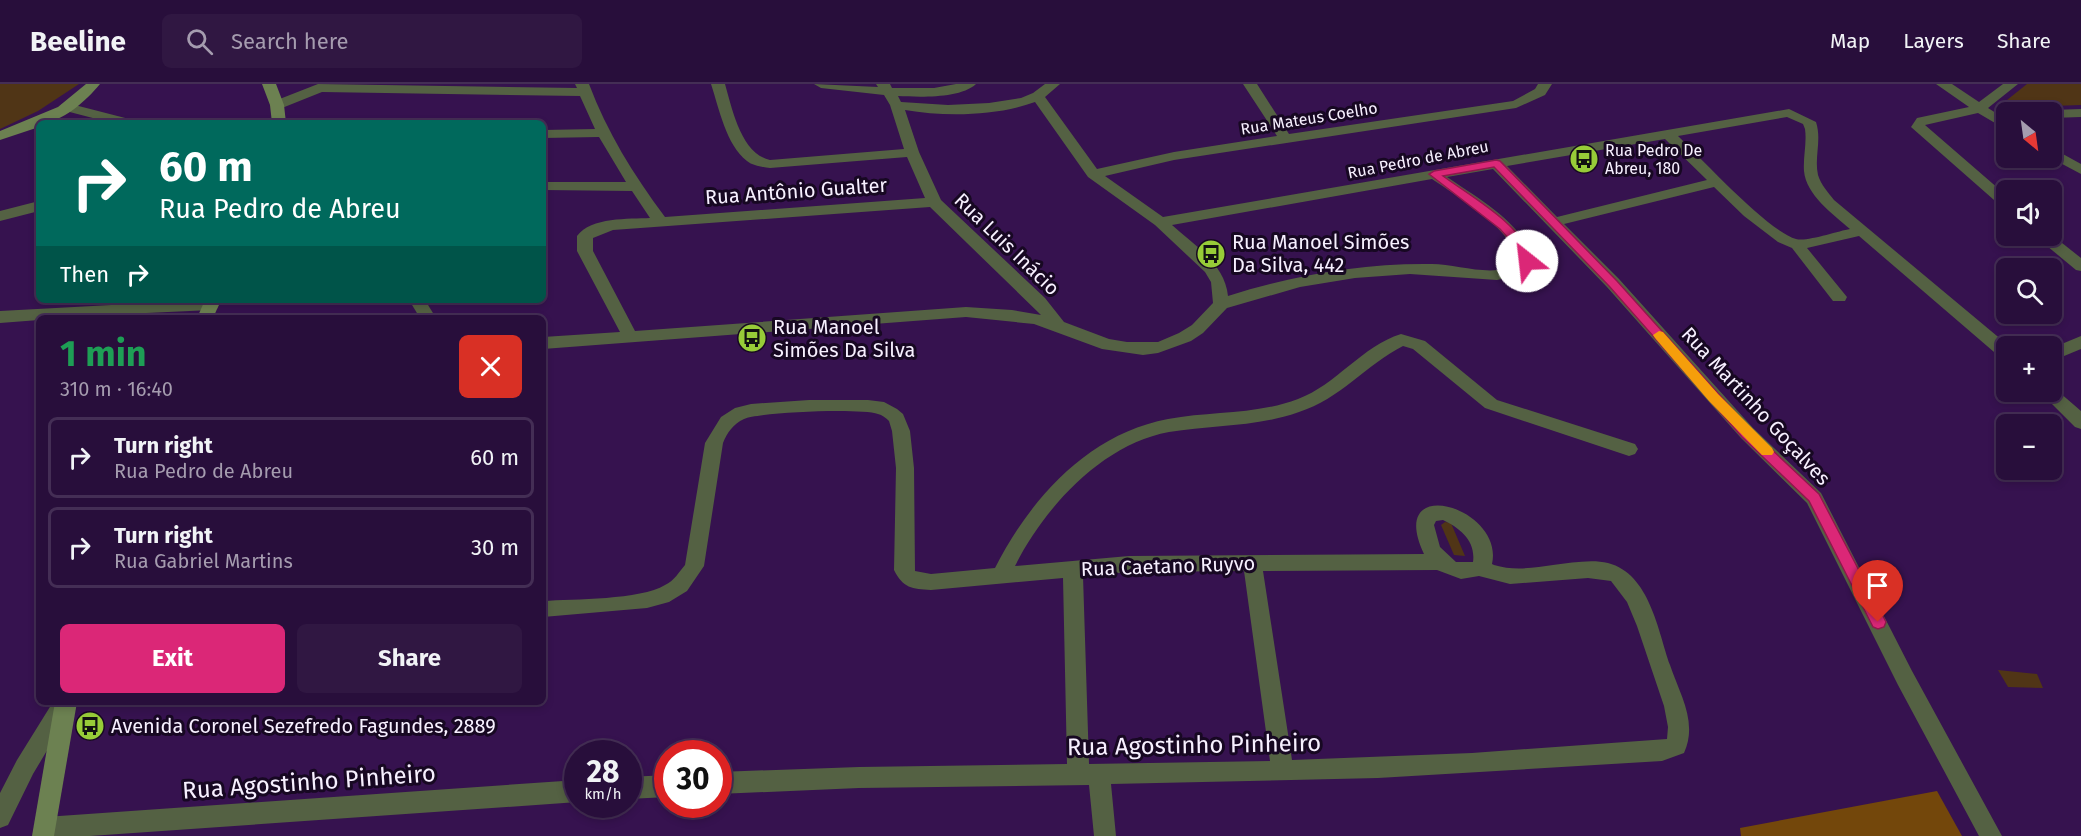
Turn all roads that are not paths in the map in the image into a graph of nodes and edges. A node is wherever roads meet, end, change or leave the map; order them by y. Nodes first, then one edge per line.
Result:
1 (93, 84) edge
2 (269, 84) edge
3 (718, 84) edge
4 (821, 84) edge
5 (969, 84) edge
6 (1053, 84) edge
7 (1250, 84) edge
8 (1545, 84) edge
9 (1943, 84) edge
10 (2011, 84) edge
11 (326, 86) edge
12 (886, 87) edge
13 (584, 88) edge
14 (1038, 96) junction
15 (276, 105) junction
16 (897, 105) junction
17 (67, 107) junction
18 (1984, 112) junction
19 (2081, 113) edge
20 (1996, 114) edge
21 (2062, 114) edge
22 (1996, 119) edge
23 (41, 120) edge
24 (117, 120) edge
25 (278, 120) edge
26 (36, 122) edge
27 (546, 134) edge
28 (606, 134) junction
29 (1668, 134) junction
30 (0, 136) edge
31 (1285, 138) junction
32 (912, 152) junction
33 (2062, 158) edge
34 (1496, 163) junction
35 (2081, 170) edge
36 (1093, 174) junction
37 (1434, 174) junction
38 (1716, 182) junction
39 (546, 186) edge
40 (636, 187) junction
41 (1996, 194) edge
42 (934, 202) junction
43 (36, 207) edge
44 (0, 216) edge
45 (661, 222) junction
46 (1160, 222) junction
47 (1554, 222) junction
48 (1861, 231) junction
49 (1797, 245) junction
50 (2056, 246) edge
51 (2081, 266) edge
52 (1839, 297) dead end
53 (1221, 304) junction
54 (210, 308) edge
55 (36, 315) edge
56 (47, 315) edge
57 (0, 317) edge
58 (1058, 326) junction
59 (631, 338) junction
60 (2081, 342) edge
61 (546, 343) edge
62 (1996, 345) edge
63 (2062, 351) edge
64 (2060, 402) edge
65 (2081, 422) edge
66 (1629, 449) dead end
67 (1252, 562) junction
68 (1438, 562) junction
69 (1481, 568) junction
70 (1074, 569) junction
71 (1000, 577) junction
72 (546, 609) edge
73 (63, 705) edge
74 (65, 705) edge
75 (1283, 771) junction
76 (1088, 775) junction
77 (732, 782) edge
78 (564, 792) edge
79 (0, 817) edge
80 (44, 832) edge
81 (1104, 836) edge
82 (1991, 836) edge

1 - 17 main road
2 - 15 main road
3 - 32 street
4 - 12 street
5 - 12 street
6 - 14 street
7 - 31 street
8 - 31 street, Rua Mateus Coelho
9 - 18 street
10 - 18 street
11 - 13 street
11 - 15 street
12 - 16 street, Rua Luis Inácio
13 - 28 street
14 - 16 street
14 - 36 street
15 - 25 main road
16 - 32 street, Rua Luis Inácio
17 - 23 main road
17 - 24 street
18 - 20 street
18 - 22 street
18 - 41 street
19 - 21 street
26 - 30 main road
27 - 28 street
28 - 40 street
29 - 34 street, Rua Pedro de Abreu
29 - 38 street
29 - 48 street, Rua Pedro de Abreu
31 - 36 street, Rua Mateus Coelho
32 - 42 street, Rua Luis Inácio
33 - 35 street
34 - 37 street, Rua Pedro de Abreu
34 - 47 street, Rua Martinho Goçalves
36 - 46 street
37 - 46 street, Rua Pedro de Abreu
37 - 53 street
38 - 47 street
38 - 49 street
39 - 40 street
40 - 45 street
42 - 45 street, Rua Antônio Gualter
42 - 58 street, Rua Luis Inácio
43 - 44 street
45 - 59 street, Rua Antônio Gualter
46 - 53 street
47 - 82 street, Rua Martinho Goçalves
48 - 49 street
48 - 62 street
49 - 52 street
50 - 51 street
53 - 58 street
54 - 56 street
55 - 57 street
58 - 59 street
59 - 61 street
60 - 63 street
64 - 65 street
66 - 71 street
67 - 68 street, Rua Caetano Ruyvo
67 - 70 street, Rua Caetano Ruyvo
67 - 75 street
68 - 69 street
68 - 69 street
69 - 75 street, Rua Agostinho Pinheiro
70 - 71 street, Rua Caetano Ruyvo
70 - 76 street
71 - 72 street, Rua Caetano Ruyvo
73 - 79 street
74 - 80 main road
75 - 76 street, Rua Agostinho Pinheiro
76 - 77 street, Rua Agostinho Pinheiro
76 - 81 street
78 - 80 street, Rua Agostinho Pinheiro

